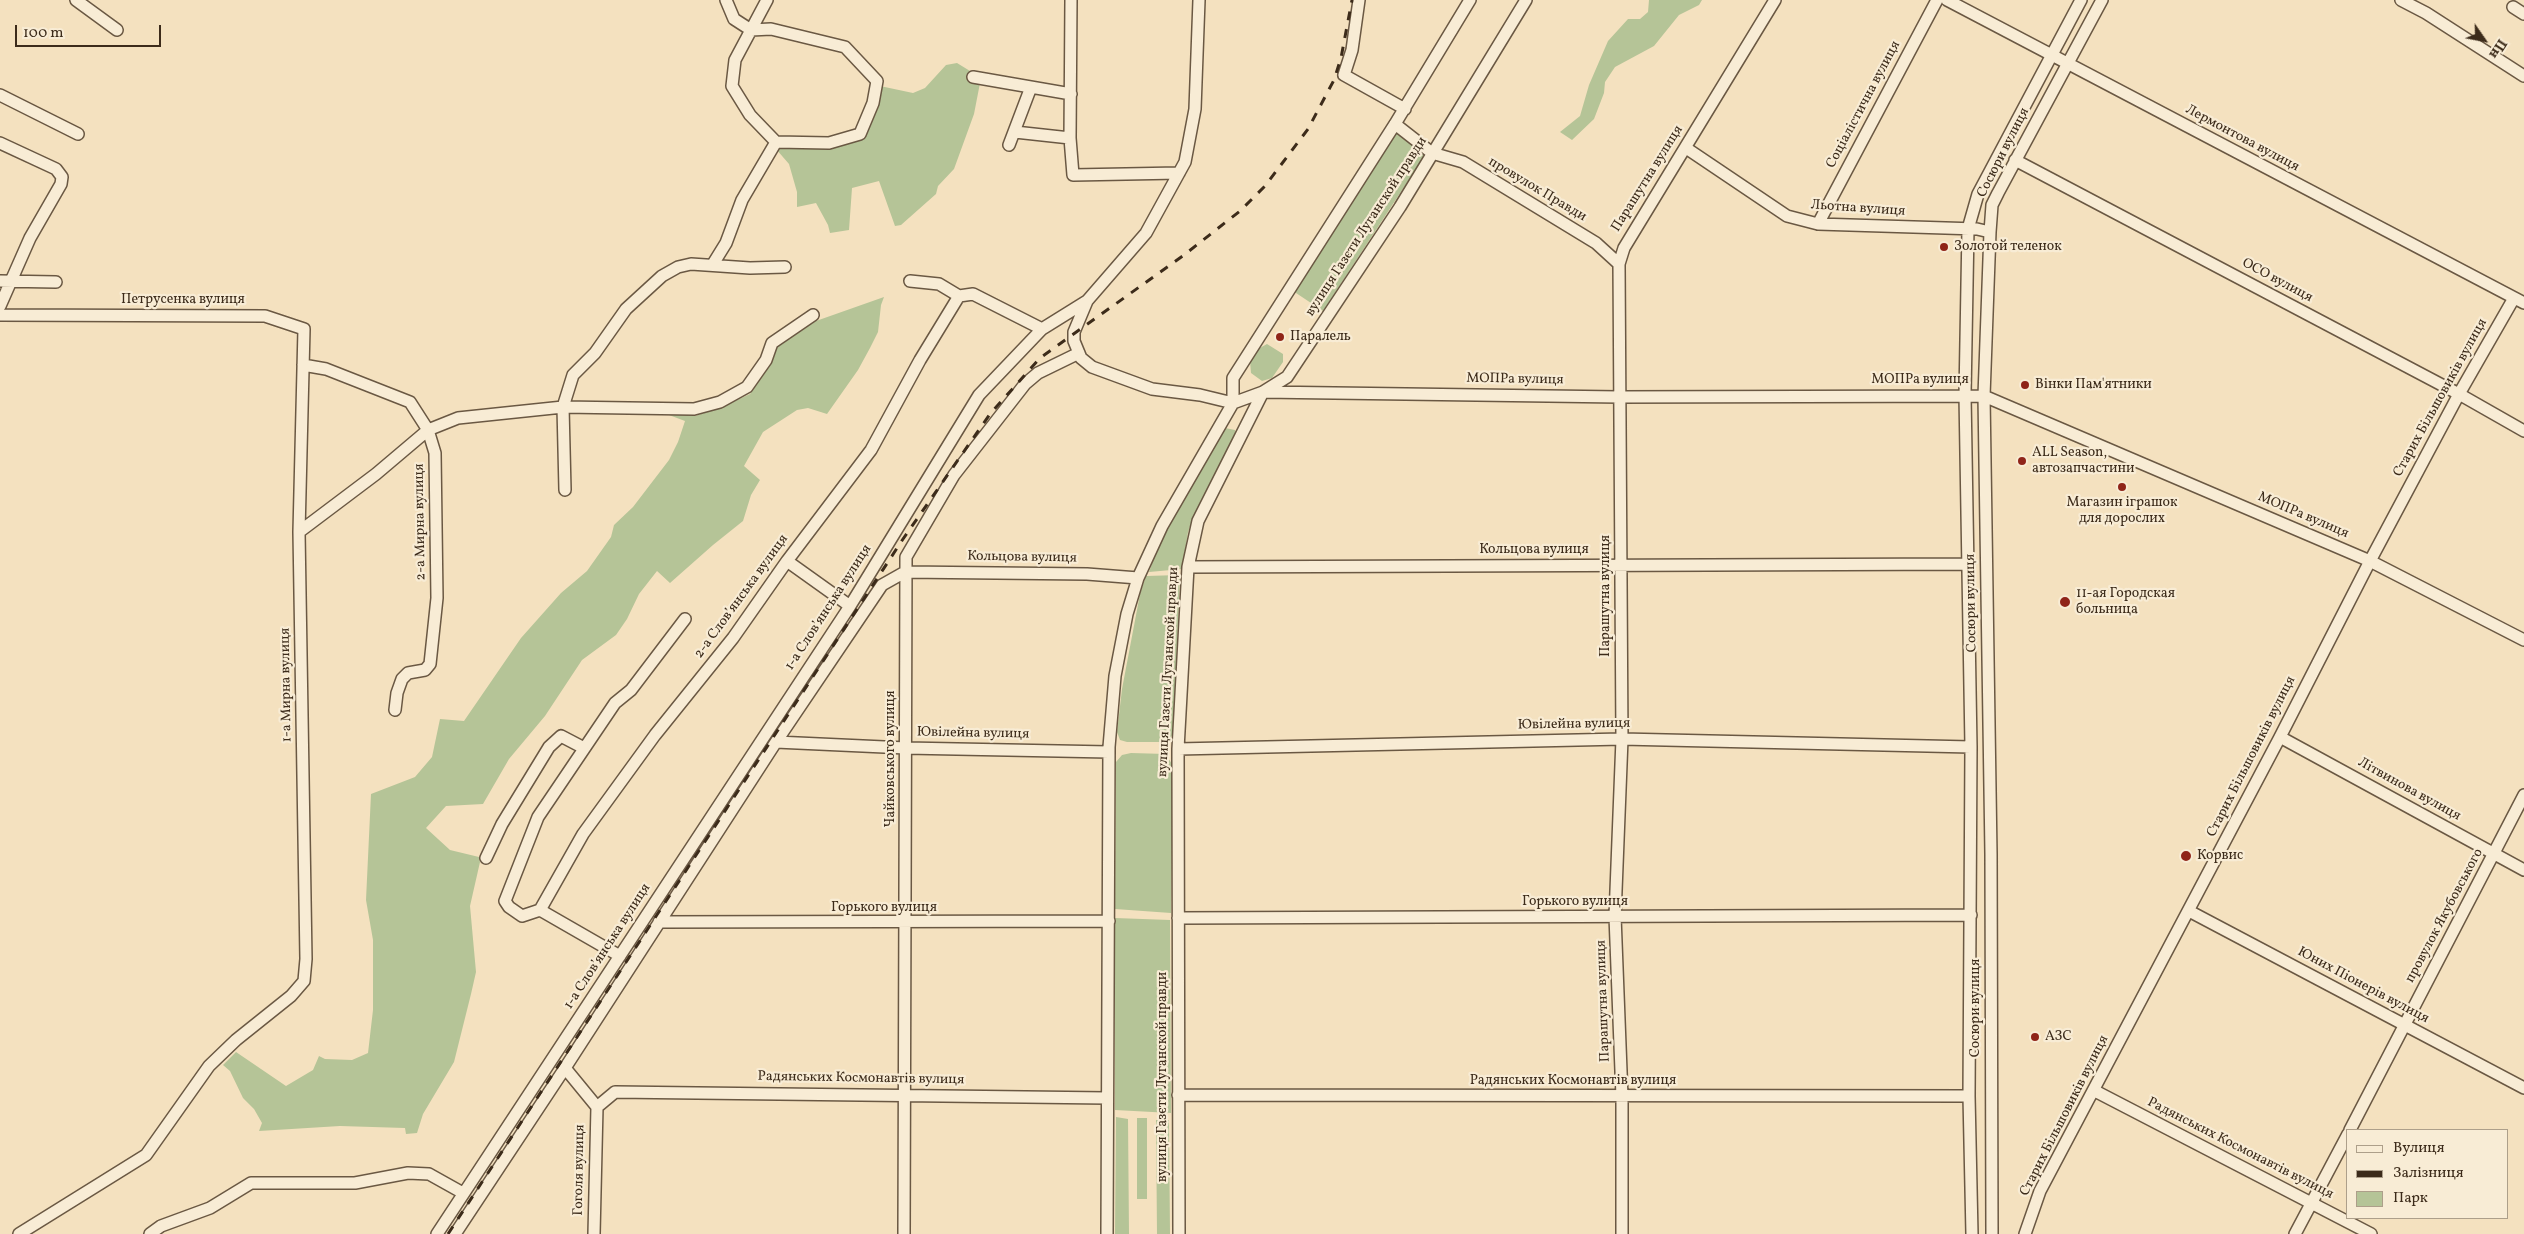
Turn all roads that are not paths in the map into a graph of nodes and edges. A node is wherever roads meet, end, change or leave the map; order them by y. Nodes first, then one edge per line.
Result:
1 (76, 0) edge
2 (726, 0) edge
3 (767, 0) edge
4 (1071, 0) edge
5 (1199, 0) edge
6 (1359, 0) edge
7 (1470, 0) edge
8 (1526, 0) edge
9 (1775, 0) edge
10 (1937, 0) edge
11 (1947, 0) edge
12 (2081, 0) edge
13 (2102, 0) edge
14 (2401, 0) edge
15 (2513, 7) dead end
16 (2524, 14) edge
17 (117, 30) dead end
18 (751, 30) junction
19 (2051, 56) junction
20 (2067, 64) junction
21 (2524, 76) edge
22 (974, 77) dead end
23 (1031, 87) junction
24 (1071, 94) junction
25 (0, 95) edge
26 (1405, 108) junction
27 (1395, 124) junction
28 (1015, 132) junction
29 (78, 134) dead end
30 (1070, 138) junction
31 (776, 142) junction
32 (0, 143) edge
33 (1009, 145) dead end
34 (1686, 148) junction
35 (1432, 154) junction
36 (2015, 160) junction
37 (1179, 173) junction
38 (1818, 224) junction
39 (1968, 229) junction
40 (1990, 232) junction
41 (713, 264) junction
42 (1619, 264) junction
43 (785, 267) dead end
44 (6, 281) edge
45 (910, 281) dead end
46 (56, 282) dead end
47 (959, 296) junction
48 (2519, 300) edge
49 (1087, 301) junction
50 (0, 306) edge
51 (0, 315) edge
52 (813, 315) dead end
53 (1042, 329) junction
54 (1079, 353) junction
55 (303, 365) junction
56 (303, 388) joint
57 (1263, 392) junction
58 (2459, 394) junction
59 (1974, 395) junction
60 (1619, 397) junction
61 (1233, 403) junction
62 (563, 407) junction
63 (428, 430) junction
64 (2524, 430) edge
65 (565, 490) dead end
66 (299, 532) junction
67 (2370, 561) junction
68 (787, 562) junction
69 (1969, 564) junction
70 (1621, 565) junction
71 (1188, 567) junction
72 (906, 572) junction
73 (1138, 578) junction
74 (850, 606) junction
75 (685, 619) dead end
76 (2524, 640) edge
77 (395, 710) dead end
78 (2280, 737) junction
79 (1622, 739) junction
80 (776, 742) junction
81 (1971, 747) junction
82 (584, 748) junction
83 (906, 748) junction
84 (1178, 749) junction
85 (1109, 752) junction
86 (2524, 796) edge
87 (2494, 854) junction
88 (486, 858) dead end
89 (2524, 870) edge
90 (540, 910) junction
91 (2188, 911) junction
92 (1971, 914) junction
93 (1615, 916) junction
94 (1178, 918) junction
95 (1109, 921) junction
96 (659, 922) junction
97 (907, 923) junction
98 (620, 956) junction
99 (2405, 1026) junction
100 (565, 1068) junction
101 (2524, 1088) edge
102 (2095, 1091) junction
103 (906, 1094) junction
104 (1178, 1095) junction
105 (1622, 1096) junction
106 (1969, 1096) junction
107 (1108, 1098) junction
108 (597, 1107) junction
109 (2351, 1129) edge
110 (2346, 1138) edge
111 (463, 1193) junction
112 (2311, 1203) junction
113 (19, 1234) edge
114 (150, 1234) edge
115 (437, 1234) edge
116 (455, 1234) edge
117 (594, 1234) edge
118 (904, 1234) edge
119 (1107, 1234) edge
120 (1179, 1234) edge
121 (1622, 1234) edge
122 (1972, 1234) edge
123 (1992, 1234) edge
124 (2025, 1234) edge
125 (2295, 1234) edge
126 (2371, 1234) edge

1 - 17 street
2 - 18 street
3 - 18 street
4 - 24 street
5 - 37 street, 1-а Слов’янська вулиця
6 - 26 street
7 - 26 street
8 - 35 street, вулиця Газєти Луганской правди
9 - 34 street, Парашутна вулиця
10 - 38 street, Соціалістична вулиця
11 - 19 street, Лермонтова вулиця
12 - 19 street, Сосюри вулиця
13 - 20 street, Сосюри вулиця
14 - 21 street
15 - 16 street
18 - 31 street
18 - 31 street
19 - 20 street, Лермонтова вулиця
19 - 39 street, Сосюри вулиця
20 - 36 street, Сосюри вулиця
20 - 48 street, Лермонтова вулиця
22 - 23 street
23 - 24 street
23 - 28 street
24 - 30 street
25 - 29 street
26 - 27 street
27 - 35 street
27 - 61 street
28 - 30 street
28 - 33 street
30 - 37 street
31 - 41 street
32 - 44 street
34 - 38 street, Льотна вулиця
34 - 42 street, Парашутна вулиця
35 - 42 street, провулок Правди
35 - 57 street, вулиця Газєти Луганской правди
36 - 40 street, Сосюри вулиця
36 - 58 street, ОСО вулиця
37 - 49 street, 1-а Слов’янська вулиця
38 - 39 street, Льотна вулиця
39 - 40 street, Льотна вулиця
39 - 59 street, Сосюри вулиця
40 - 59 street, Сосюри вулиця
41 - 43 street
41 - 62 street
42 - 60 street, Парашутна вулиця
44 - 46 street
44 - 50 street
45 - 47 street
47 - 53 street
47 - 68 street, 2-а Слов’янська вулиця
48 - 58 street, Старих Більшовиків вулиця
49 - 53 street, 1-а Слов’янська вулиця
49 - 54 street
51 - 55 street, Петрусенка вулиця
52 - 62 street
53 - 74 street, 1-а Слов’янська вулиця
54 - 61 street
54 - 72 street, Чайковського вулиця
55 - 56 street, Петрусенка вулиця
55 - 63 street, 2-а Мирна вулиця
56 - 66 street, 1-а Мирна вулиця
57 - 60 street, МОПРа вулиця
57 - 61 street
57 - 71 street, вулиця Газєти Луганской правди
58 - 64 street, ОСО вулиця
58 - 67 street, Старих Більшовиків вулиця
59 - 60 street, МОПРа вулиця
59 - 67 street, МОПРа вулиця
59 - 69 street, Сосюри вулиця
59 - 123 street, Сосюри вулиця
60 - 70 street, Парашутна вулиця
61 - 73 street
62 - 63 street
62 - 65 street
63 - 66 street
63 - 77 street, 2-а Мирна вулиця
66 - 113 street, 1-а Мирна вулиця
67 - 76 street, МОПРа вулиця
67 - 78 street, Старих Більшовиків вулиця
68 - 74 street
68 - 90 street, 2-а Слов’янська вулиця
69 - 70 street, Кольцова вулиця
69 - 81 street, Сосюри вулиця
70 - 71 street, Кольцова вулиця
70 - 79 street, Парашутна вулиця
71 - 84 street, вулиця Газєти Луганской правди
72 - 73 street, Кольцова вулиця
72 - 80 street
72 - 83 street, Чайковського вулиця
73 - 85 street
74 - 98 street, 1-а Слов’янська вулиця
75 - 82 street
78 - 87 street, Літвинова вулиця
78 - 91 street, Старих Більшовиків вулиця
79 - 81 street, Ювілейна вулиця
79 - 84 street, Ювілейна вулиця
79 - 93 street, Парашутна вулиця
80 - 83 street, Ювілейна вулиця
80 - 96 street
81 - 92 street, Сосюри вулиця
82 - 88 street
82 - 90 street
83 - 85 street, Ювілейна вулиця
83 - 97 street, Чайковського вулиця
84 - 94 street, вулиця Газєти Луганской правди
85 - 95 street
86 - 87 street, провулок Якубовського
87 - 89 street, Літвинова вулиця
87 - 99 street, провулок Якубовського
90 - 98 street
91 - 99 street, Юних Піонерів вулиця
91 - 102 street, Старих Більшовиків вулиця
92 - 93 street, Горького вулиця
92 - 106 street, Сосюри вулиця
93 - 94 street, Горького вулиця
93 - 105 street, Парашутна вулиця
94 - 104 street, вулиця Газєти Луганской правди
95 - 97 street, Горького вулиця
95 - 107 street
96 - 97 street, Горького вулиця
96 - 100 street
97 - 103 street, Чайковського вулиця
98 - 111 street, 1-а Слов’янська вулиця
99 - 101 street, Юних Піонерів вулиця
99 - 109 street, провулок Якубовського
100 - 108 street
100 - 116 street
102 - 112 street, Радянських Космонавтів вулиця
102 - 124 street, Старих Більшовиків вулиця
103 - 107 street, Радянських Космонавтів вулиця
103 - 108 street, Радянських Космонавтів вулиця
103 - 118 street, Чайковського вулиця
104 - 105 street, Радянських Космонавтів вулиця
104 - 120 street, вулиця Газєти Луганской правди
105 - 106 street, Радянських Космонавтів вулиця
105 - 121 street, Парашутна вулиця
106 - 122 street, Сосюри вулиця
107 - 119 street
108 - 117 street, Гоголя вулиця
110 - 112 street
111 - 114 street
111 - 115 street, 1-а Слов’янська вулиця
112 - 125 street
112 - 126 street, Радянських Космонавтів вулиця

